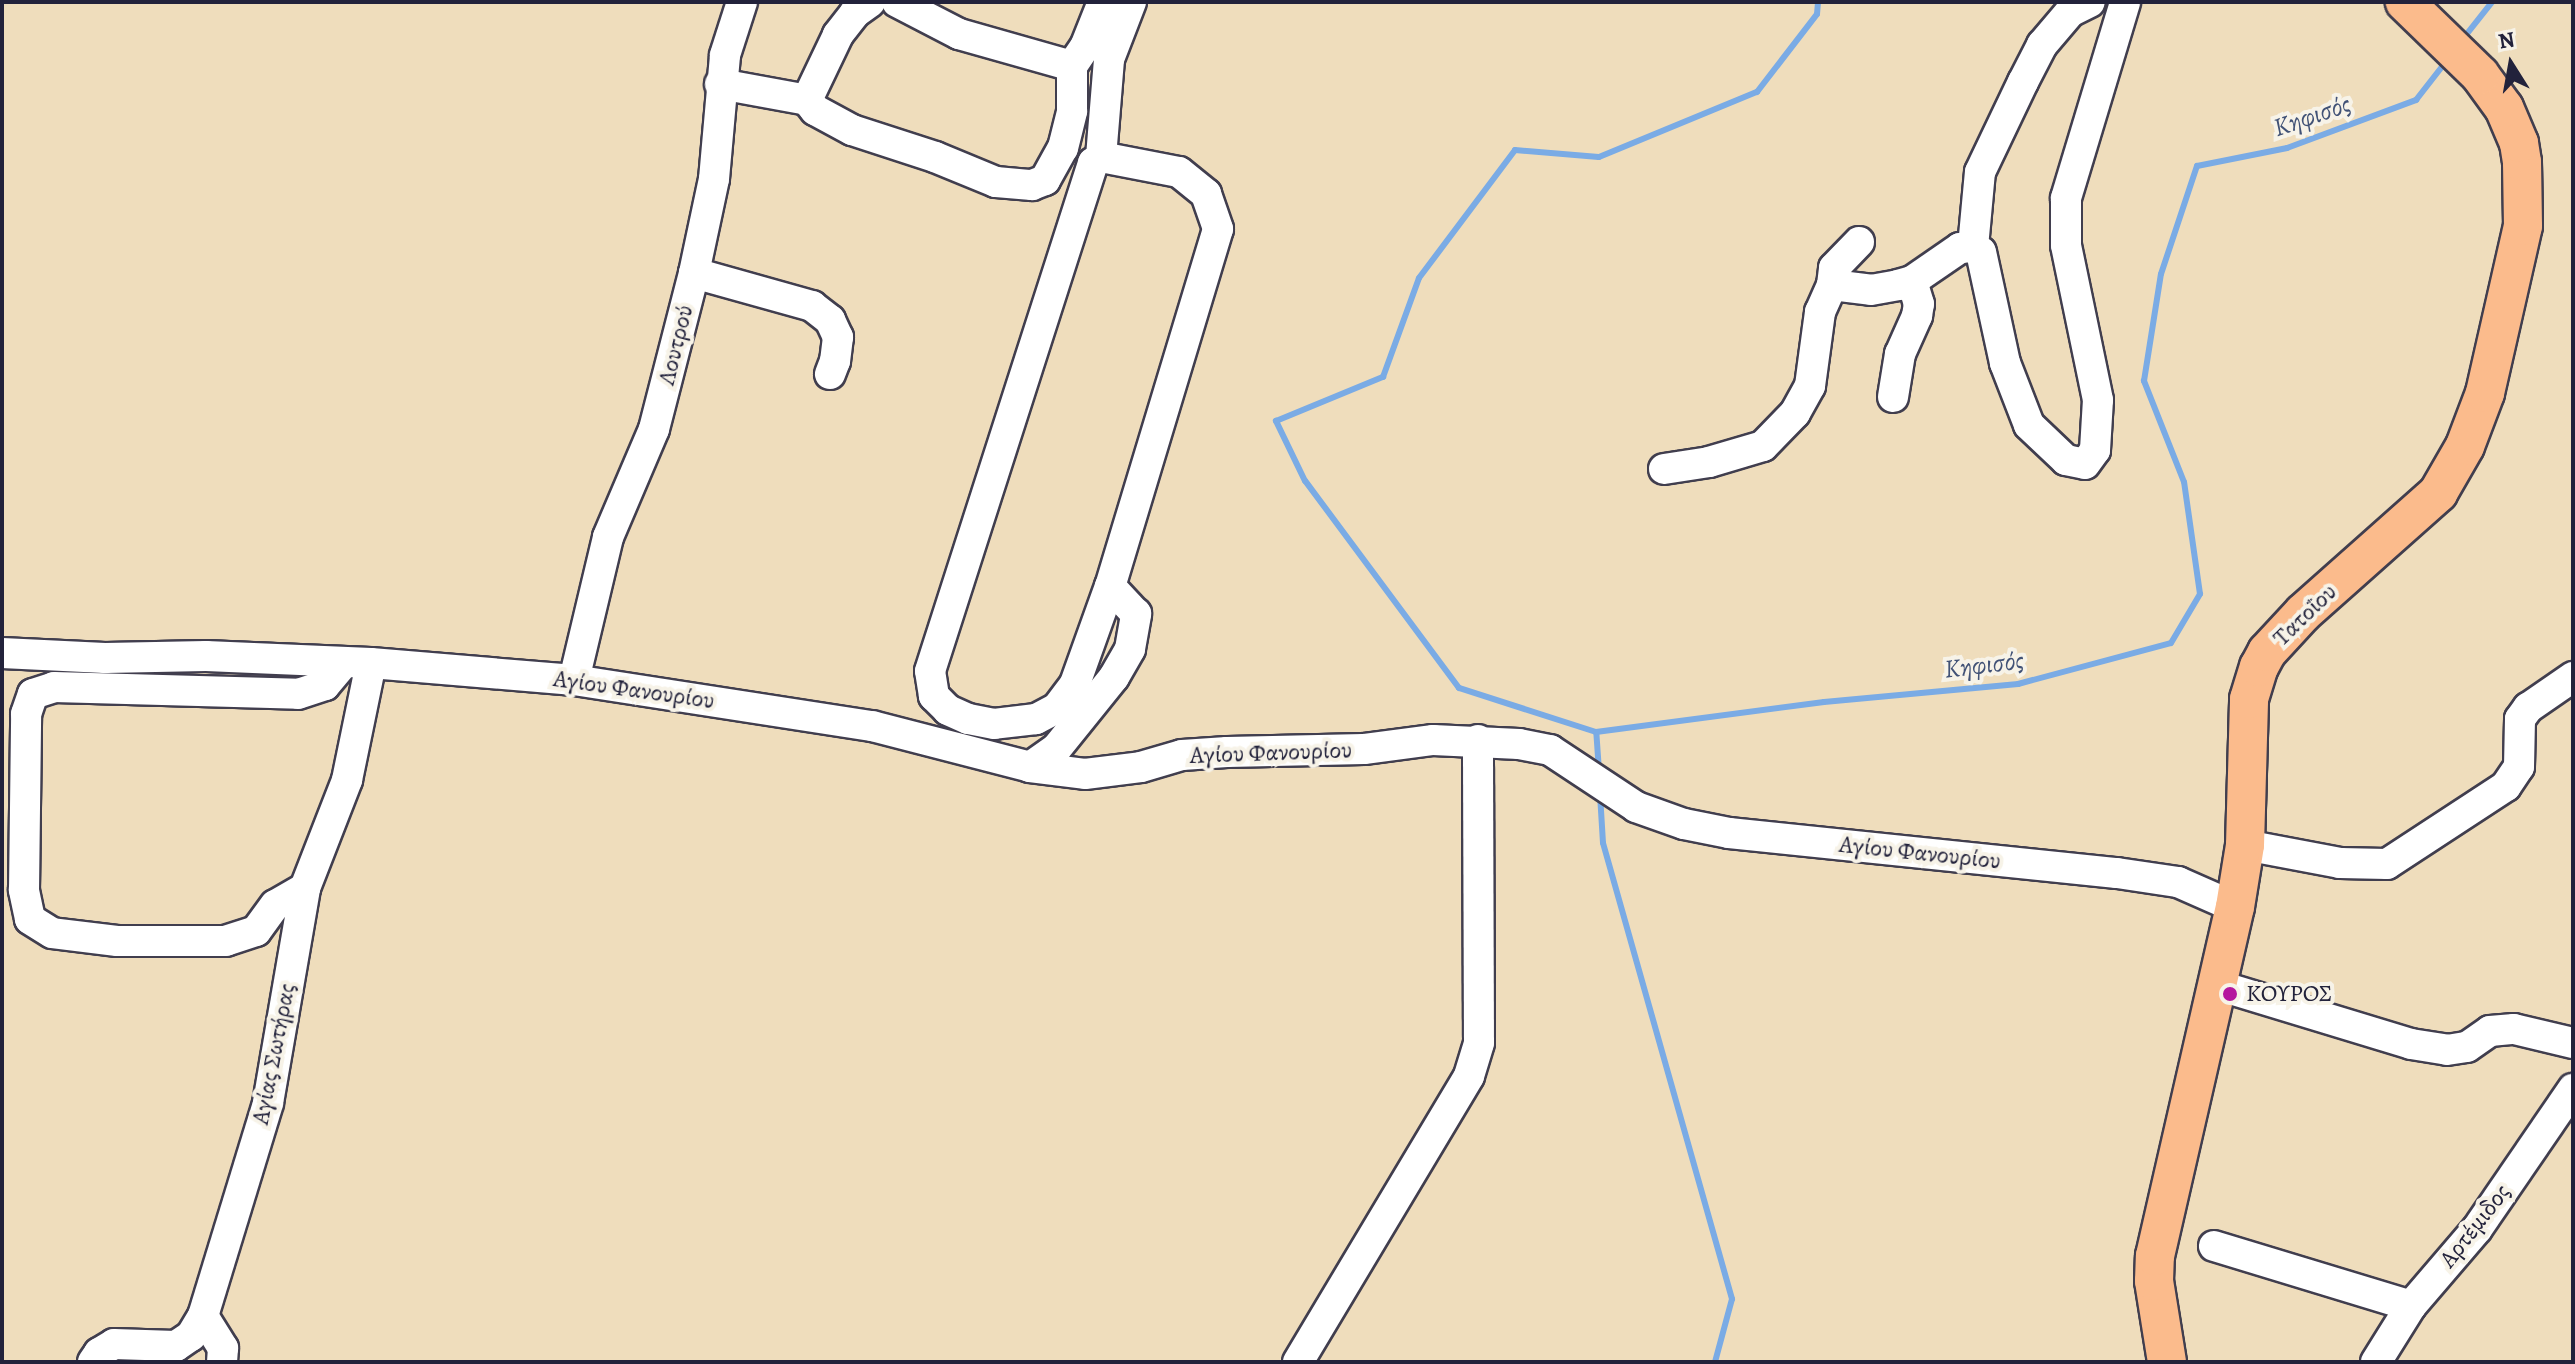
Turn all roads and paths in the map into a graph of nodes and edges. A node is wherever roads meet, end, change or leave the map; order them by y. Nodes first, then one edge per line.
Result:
1 (742, 2) edge
2 (870, 2) edge
3 (897, 2) edge
4 (1103, 2) edge
5 (1131, 2) edge
6 (2090, 2) edge
7 (2125, 2) edge
8 (2412, 8) edge
9 (1072, 66) junction
10 (720, 84) junction
11 (807, 100) junction
12 (1101, 157) junction
13 (1859, 242) dead end
14 (1973, 247) junction
15 (694, 273) junction
16 (1912, 281) junction
17 (1832, 285) junction
18 (830, 374) dead end
19 (1893, 397) dead end
20 (1664, 469) dead end
21 (1110, 586) junction
22 (2, 653) edge
23 (358, 663) junction
24 (2573, 677) edge
25 (574, 680) junction
26 (1478, 740) junction
27 (1030, 767) junction
28 (2245, 845) junction
29 (305, 888) junction
30 (2235, 907) junction
31 (2217, 985) junction
32 (2573, 1043) edge
33 (2573, 1089) edge
34 (2214, 1246) dead end
35 (2411, 1306) junction
36 (203, 1316) junction
37 (2384, 1360) edge
38 (93, 1362) edge
39 (222, 1362) edge
40 (1298, 1362) edge
41 (2167, 1362) edge

1 - 10 street, Λουτρού
2 - 11 street
3 - 9 street
4 - 9 street
5 - 12 street
6 - 14 street
7 - 14 street
8 - 28 main road, Τατοΐου
9 - 11 street
10 - 11 street
10 - 15 street, Λουτρού
12 - 21 street
12 - 21 street
13 - 17 street
14 - 16 street
15 - 18 street
15 - 25 street, Λουτρού
16 - 17 street
16 - 19 street
17 - 20 street
21 - 27 street
22 - 23 street, Αγίου Φανουρίου
23 - 25 street, Αγίου Φανουρίου
23 - 29 street, Αγίας Σωτήρας
23 - 29 street
24 - 28 street
25 - 27 street, Αγίου Φανουρίου
26 - 27 street, Αγίου Φανουρίου
26 - 30 street, Αγίου Φανουρίου
26 - 40 street
28 - 30 main road, Τατοΐου
29 - 36 street, Αγίας Σωτήρας
30 - 31 main road, Τατοΐου
31 - 32 street
31 - 41 main road, Τατοΐου
33 - 35 street, Αρτέμιδος
34 - 35 street
35 - 37 street, Αρτέμιδος
36 - 38 street, Αγίας Σωτήρας
36 - 39 street

